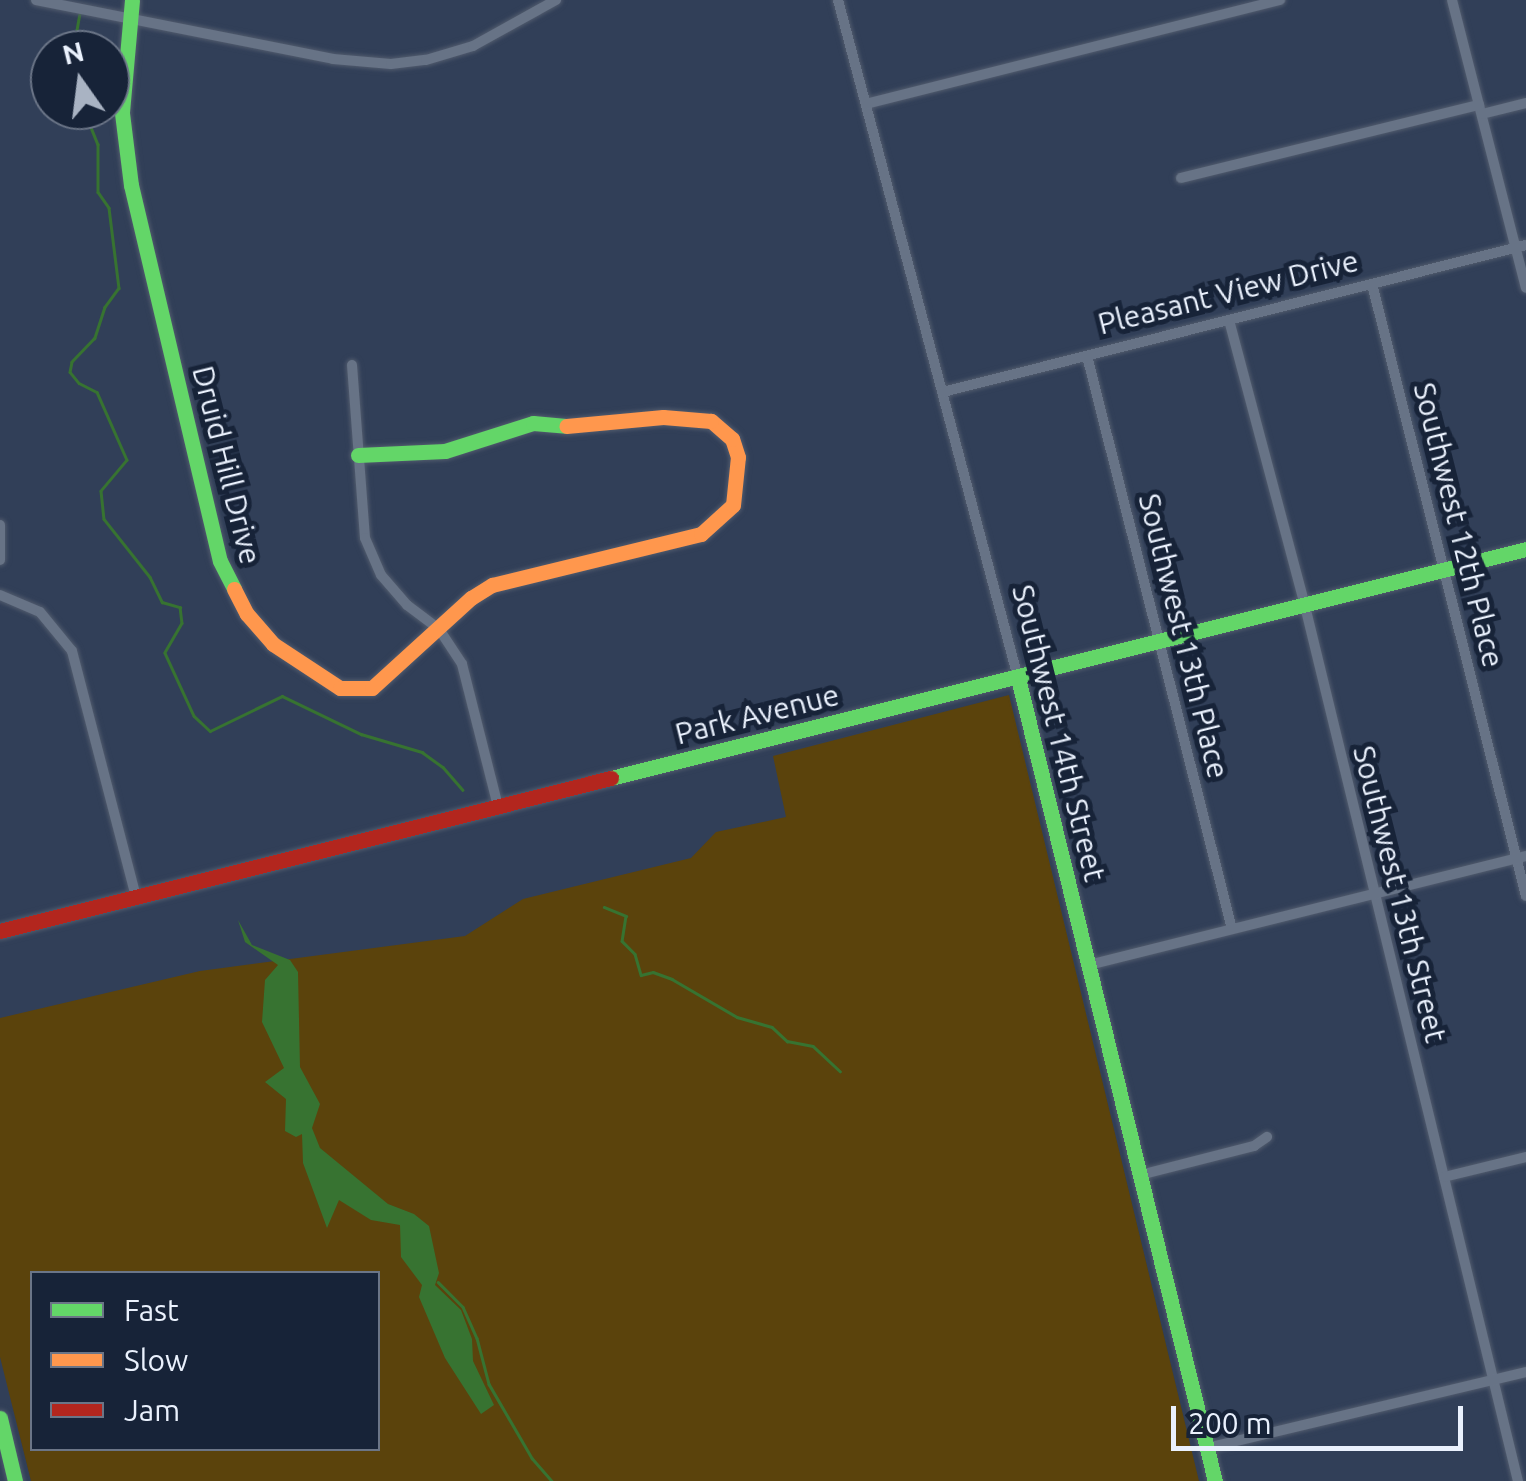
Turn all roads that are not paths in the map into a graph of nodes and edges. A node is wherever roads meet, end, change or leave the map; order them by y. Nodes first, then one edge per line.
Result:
1 (36, 0) edge
2 (132, 0) edge
3 (556, 0) edge
4 (838, 0) edge
5 (1280, 0) edge
6 (1452, 0) edge
7 (131, 20) junction
8 (1526, 103) edge
9 (866, 104) junction
10 (1480, 110) junction
11 (1181, 178) dead end
12 (1521, 246) edge
13 (1372, 284) junction
14 (1526, 288) edge
15 (1229, 320) junction
16 (1087, 356) junction
17 (352, 365) dead end
18 (943, 392) junction
19 (358, 455) junction
20 (0, 525) edge
21 (1526, 550) edge
22 (0, 560) edge
23 (1446, 570) junction
24 (0, 594) edge
25 (1303, 606) junction
26 (439, 629) junction
27 (1161, 642) junction
28 (1018, 678) junction
29 (498, 806) junction
30 (1521, 857) edge
31 (1374, 894) junction
32 (1526, 896) edge
33 (136, 897) junction
34 (1232, 930) junction
35 (0, 931) edge
36 (1089, 965) junction
37 (1267, 1137) dead end
38 (1526, 1157) edge
39 (1140, 1175) junction
40 (1444, 1177) junction
41 (1526, 1372) edge
42 (1494, 1380) junction
43 (0, 1418) edge
44 (1207, 1448) junction
45 (15, 1481) edge
46 (1215, 1481) edge
47 (1518, 1481) edge

1 - 7 street
2 - 7 street, Druid Hill Drive
3 - 7 street
4 - 9 street, Southwest 14th Street
5 - 9 street
6 - 10 street
7 - 26 street, Druid Hill Drive
8 - 10 street
9 - 18 street, Southwest 14th Street
10 - 11 street
10 - 12 street
12 - 13 street, Pleasant View Drive
12 - 14 street
13 - 15 street, Pleasant View Drive
13 - 23 street, Southwest 12th Place
15 - 16 street, Pleasant View Drive
15 - 25 street, Southwest 13th Street
16 - 18 street, Pleasant View Drive
16 - 27 street, Southwest 13th Place
17 - 19 street
18 - 28 street, Southwest 14th Street
19 - 26 street
19 - 26 street, Druid Hill Drive
20 - 22 street
21 - 23 street, Park Avenue
23 - 25 street, Park Avenue
23 - 30 street, Southwest 12th Place
24 - 33 street
25 - 27 street, Park Avenue
25 - 31 street, Southwest 13th Street
26 - 29 street
27 - 28 street, Park Avenue
27 - 34 street, Southwest 13th Place
28 - 29 street, Park Avenue
28 - 36 street, Southwest 14th Street
29 - 33 street, Park Avenue
30 - 31 street
30 - 32 street, Southwest 12th Place
31 - 34 street
31 - 40 street, Southwest 13th Street
33 - 35 street, Park Avenue
34 - 36 street
36 - 39 street, Southwest 14th Street
37 - 39 street
38 - 40 street
39 - 44 street, Southwest 14th Street
40 - 42 street, Southwest 13th Street
41 - 42 street
42 - 44 street
42 - 47 street, Southwest 13th Street
43 - 45 street
44 - 46 street, Southwest 14th Street

